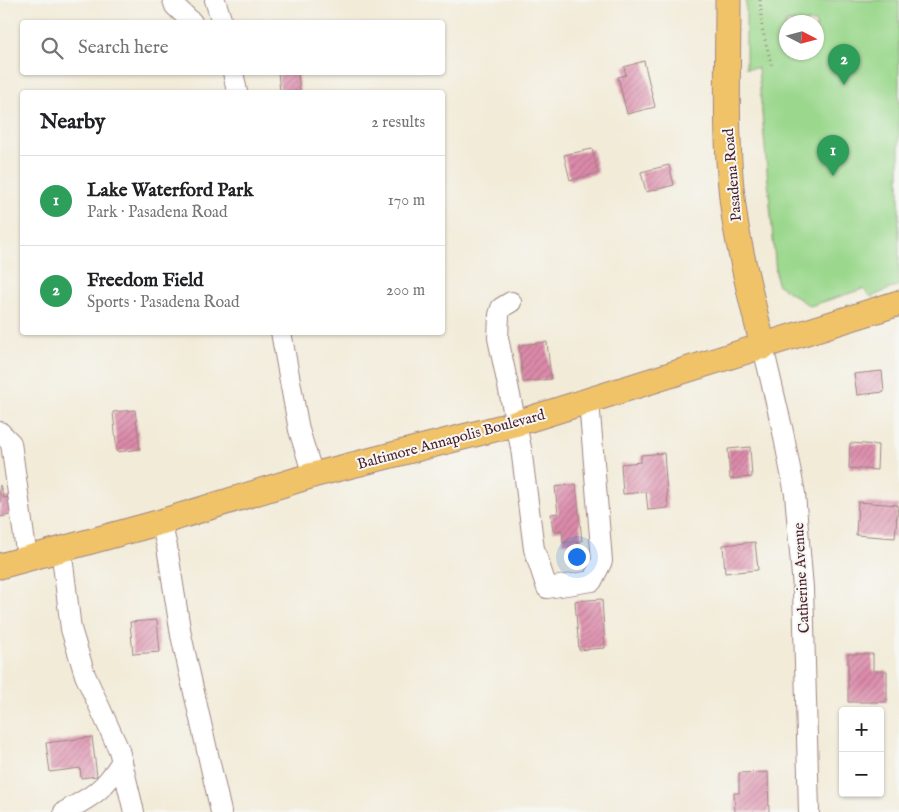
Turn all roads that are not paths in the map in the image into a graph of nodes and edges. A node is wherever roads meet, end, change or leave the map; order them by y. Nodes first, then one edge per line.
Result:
1 (173, 0) edge
2 (215, 0) edge
3 (728, 0) edge
4 (190, 20) edge
5 (221, 20) edge
6 (234, 75) edge
7 (237, 90) edge
8 (511, 302) dead end
9 (899, 303) edge
10 (282, 335) edge
11 (763, 347) junction
12 (588, 401) junction
13 (514, 424) junction
14 (0, 432) edge
15 (313, 476) junction
16 (161, 522) junction
17 (61, 548) junction
18 (26, 558) junction
19 (0, 566) edge
20 (122, 761) junction
21 (64, 812) edge
22 (134, 812) edge
23 (221, 812) edge
24 (809, 812) edge

1 - 4 street
2 - 5 street
3 - 11 main road, Pasadena Road
6 - 7 street
8 - 13 street
9 - 11 main road, Baltimore Annapolis Boulevard
10 - 15 street
11 - 12 main road, Baltimore Annapolis Boulevard
11 - 24 street, Catherine Avenue
12 - 13 main road, Baltimore Annapolis Boulevard
12 - 13 street
13 - 15 main road, Baltimore Annapolis Boulevard
14 - 18 street
15 - 16 main road, Baltimore Annapolis Boulevard
16 - 17 main road, Baltimore Annapolis Boulevard
16 - 23 street
17 - 18 main road, Baltimore Annapolis Boulevard
17 - 20 street
18 - 19 main road, Baltimore Annapolis Boulevard
20 - 21 street
20 - 22 street

